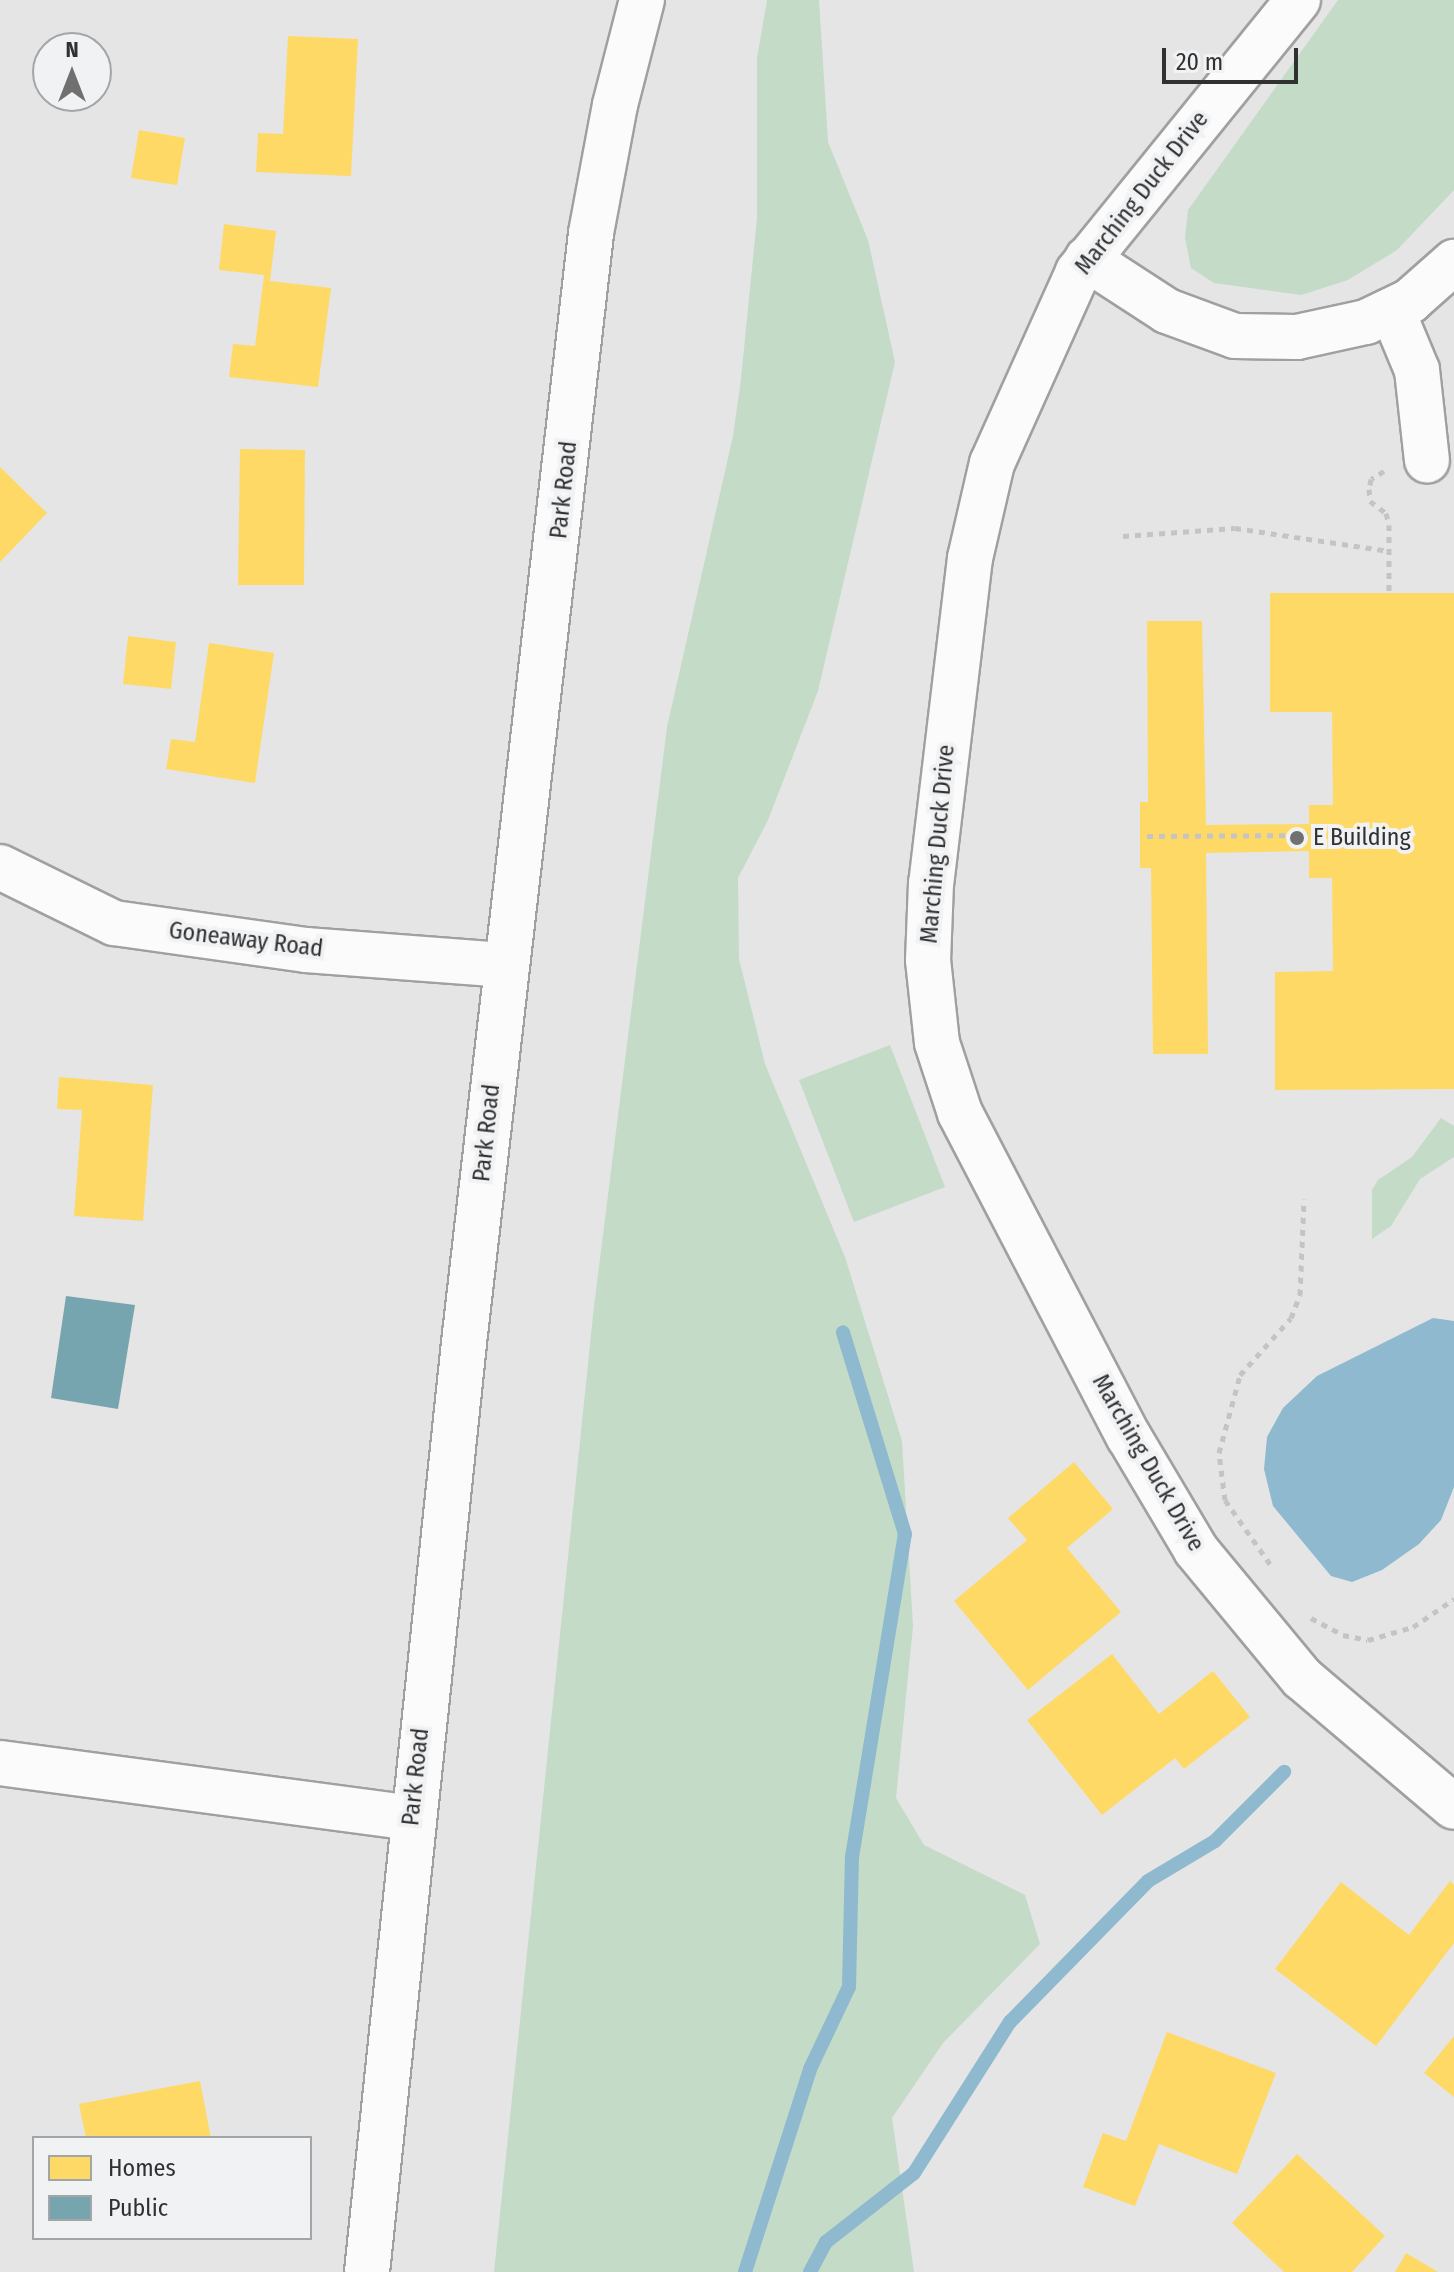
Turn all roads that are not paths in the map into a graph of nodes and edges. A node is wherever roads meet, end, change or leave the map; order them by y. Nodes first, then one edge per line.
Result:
1 (642, 0) edge
2 (1298, 0) edge
3 (1087, 259) junction
4 (1454, 262) edge
5 (1392, 310) junction
6 (1409, 464) road end
7 (0, 867) edge
8 (506, 965) junction
9 (0, 1763) edge
10 (1454, 1807) edge
11 (412, 1818) junction
12 (367, 2272) edge

1 - 8 street, Park Road
2 - 3 street, Marching Duck Drive
3 - 5 street
3 - 10 street, Marching Duck Drive
4 - 5 street
5 - 6 street
7 - 8 street, Goneaway Road
8 - 11 street, Park Road
9 - 11 street
11 - 12 street, Park Road

